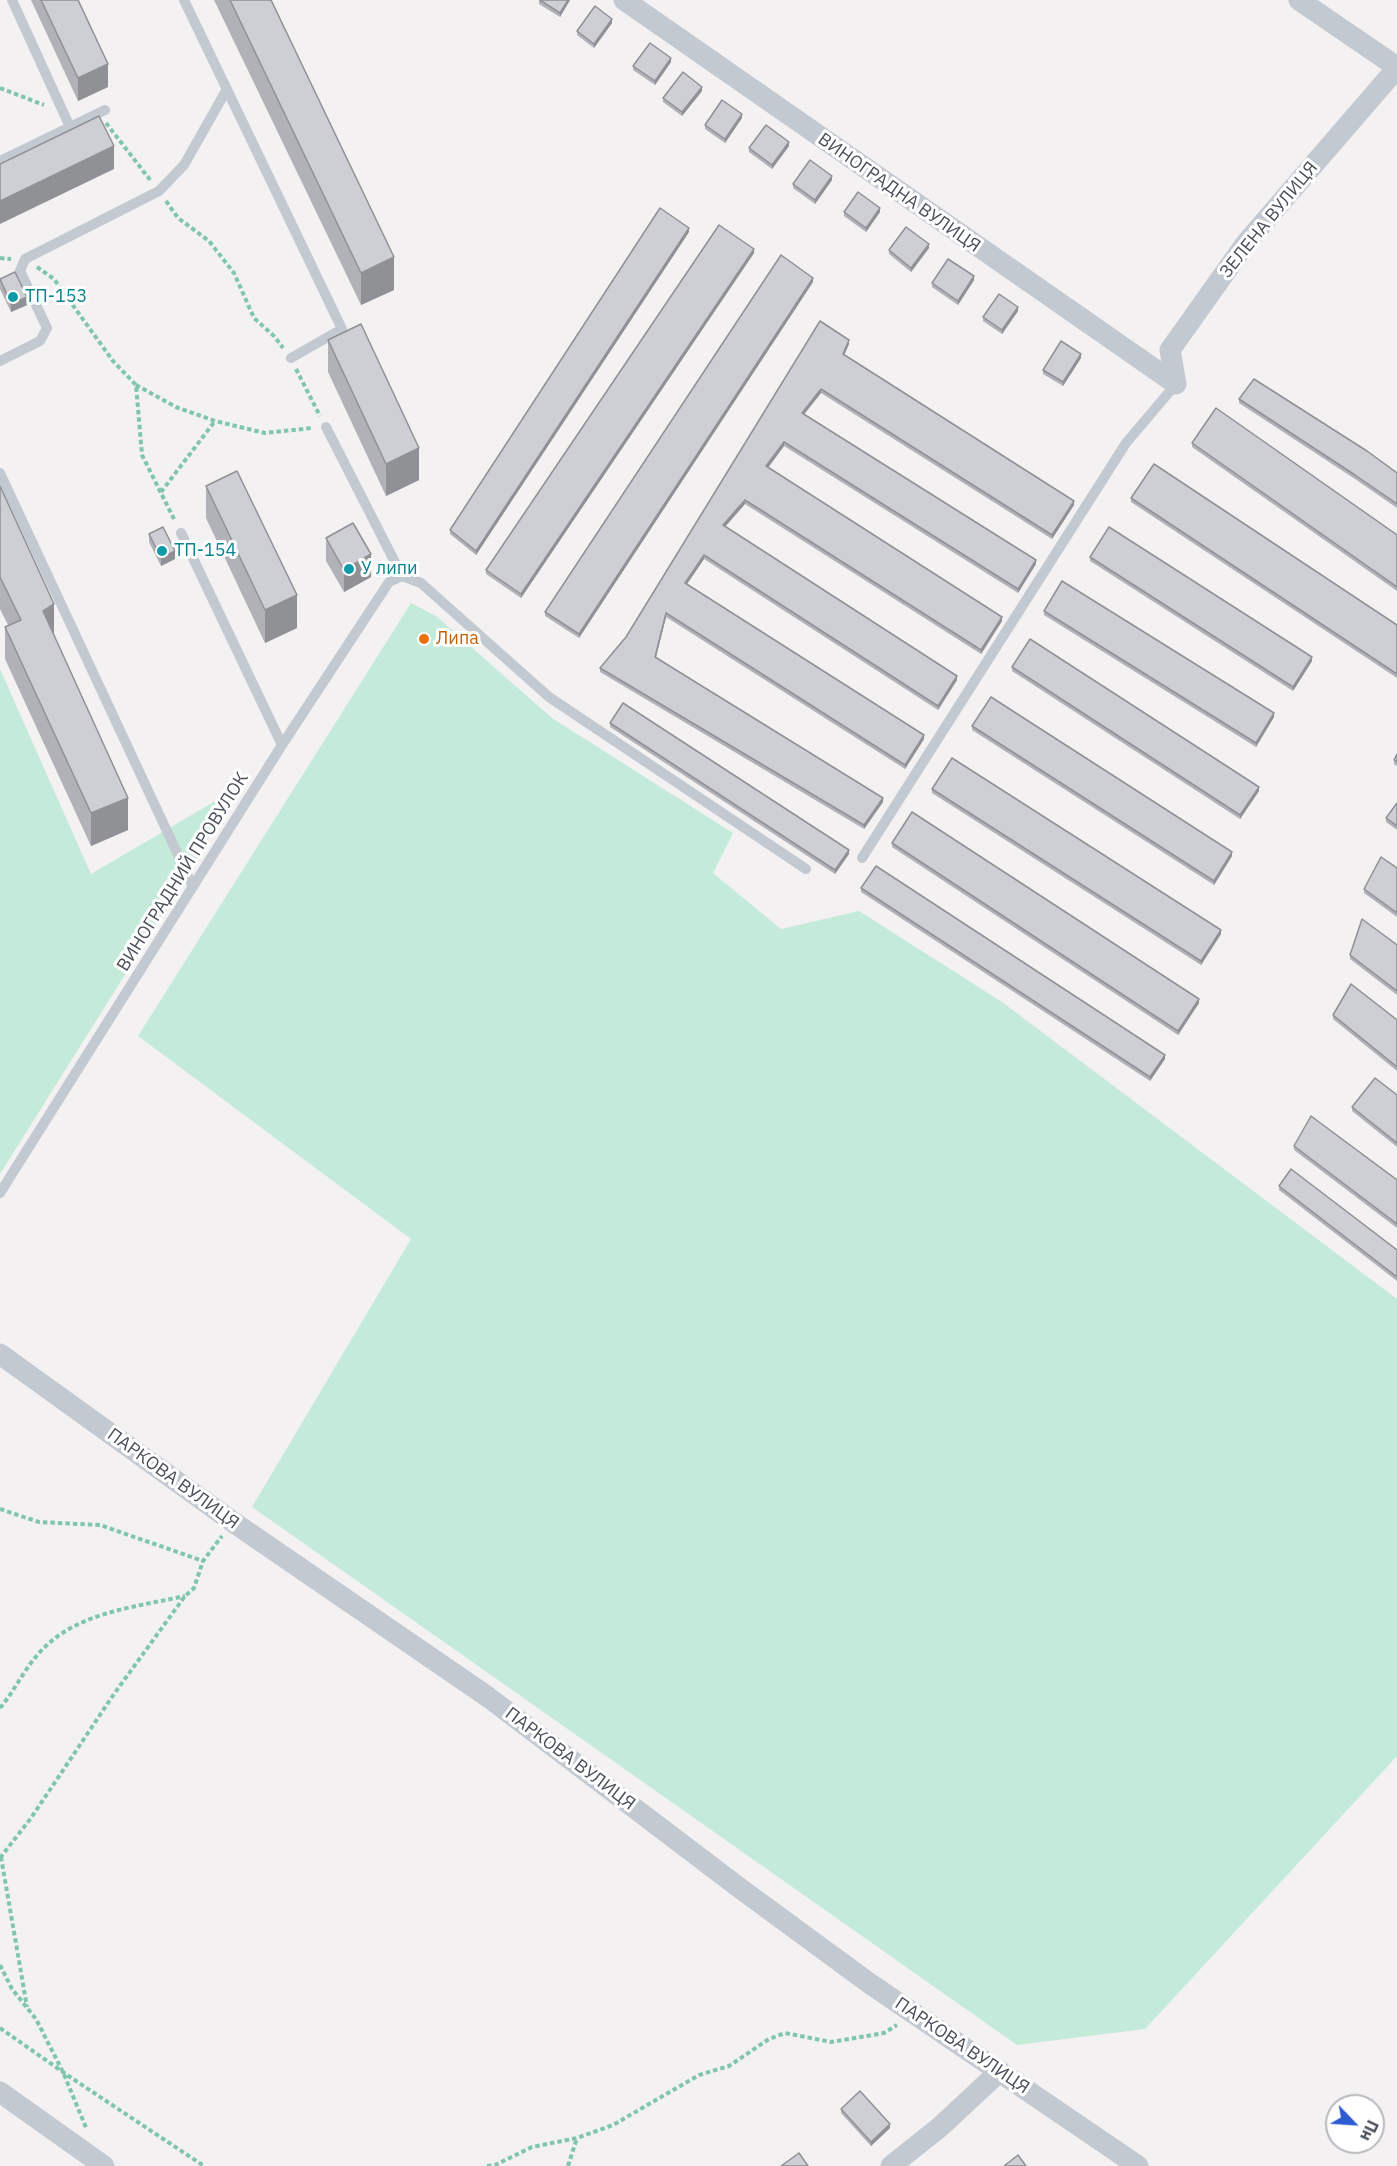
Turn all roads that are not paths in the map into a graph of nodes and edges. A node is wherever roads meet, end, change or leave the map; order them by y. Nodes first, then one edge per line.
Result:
1 (12, 0) edge
2 (184, 0) edge
3 (1299, 0) edge
4 (635, 4) edge
5 (1397, 68) edge
6 (226, 89) junction
7 (105, 110) dead end
8 (70, 127) junction
9 (0, 161) edge
10 (291, 358) road end
11 (0, 361) edge
12 (1176, 384) junction
13 (326, 426) road end
14 (0, 473) edge
15 (181, 533) road end
16 (402, 576) junction
17 (282, 746) junction
18 (862, 858) dead end
19 (806, 869) dead end
20 (193, 887) junction
21 (0, 1193) edge
22 (0, 1354) edge
23 (1000, 2071) junction
24 (0, 2092) edge
25 (98, 2162) edge
26 (891, 2166) edge
27 (1138, 2166) edge

1 - 8 lane
2 - 6 lane
3 - 5 street
4 - 12 street, ВИНОГРАДНА ВУЛИЦЯ
5 - 12 street, ЗЕЛЕНА ВУЛИЦЯ
6 - 10 lane
6 - 11 lane
7 - 8 lane
8 - 9 lane
12 - 18 lane
13 - 16 lane
14 - 20 lane
15 - 17 lane
16 - 17 lane, ВИНОГРАДНИЙ ПРОВУЛОК
16 - 19 lane
17 - 20 lane, ВИНОГРАДНИЙ ПРОВУЛОК
20 - 21 lane, ВИНОГРАДНИЙ ПРОВУЛОК
22 - 23 street, ПАРКОВА ВУЛИЦЯ
23 - 26 street
23 - 27 street, ПАРКОВА ВУЛИЦЯ
24 - 25 street

